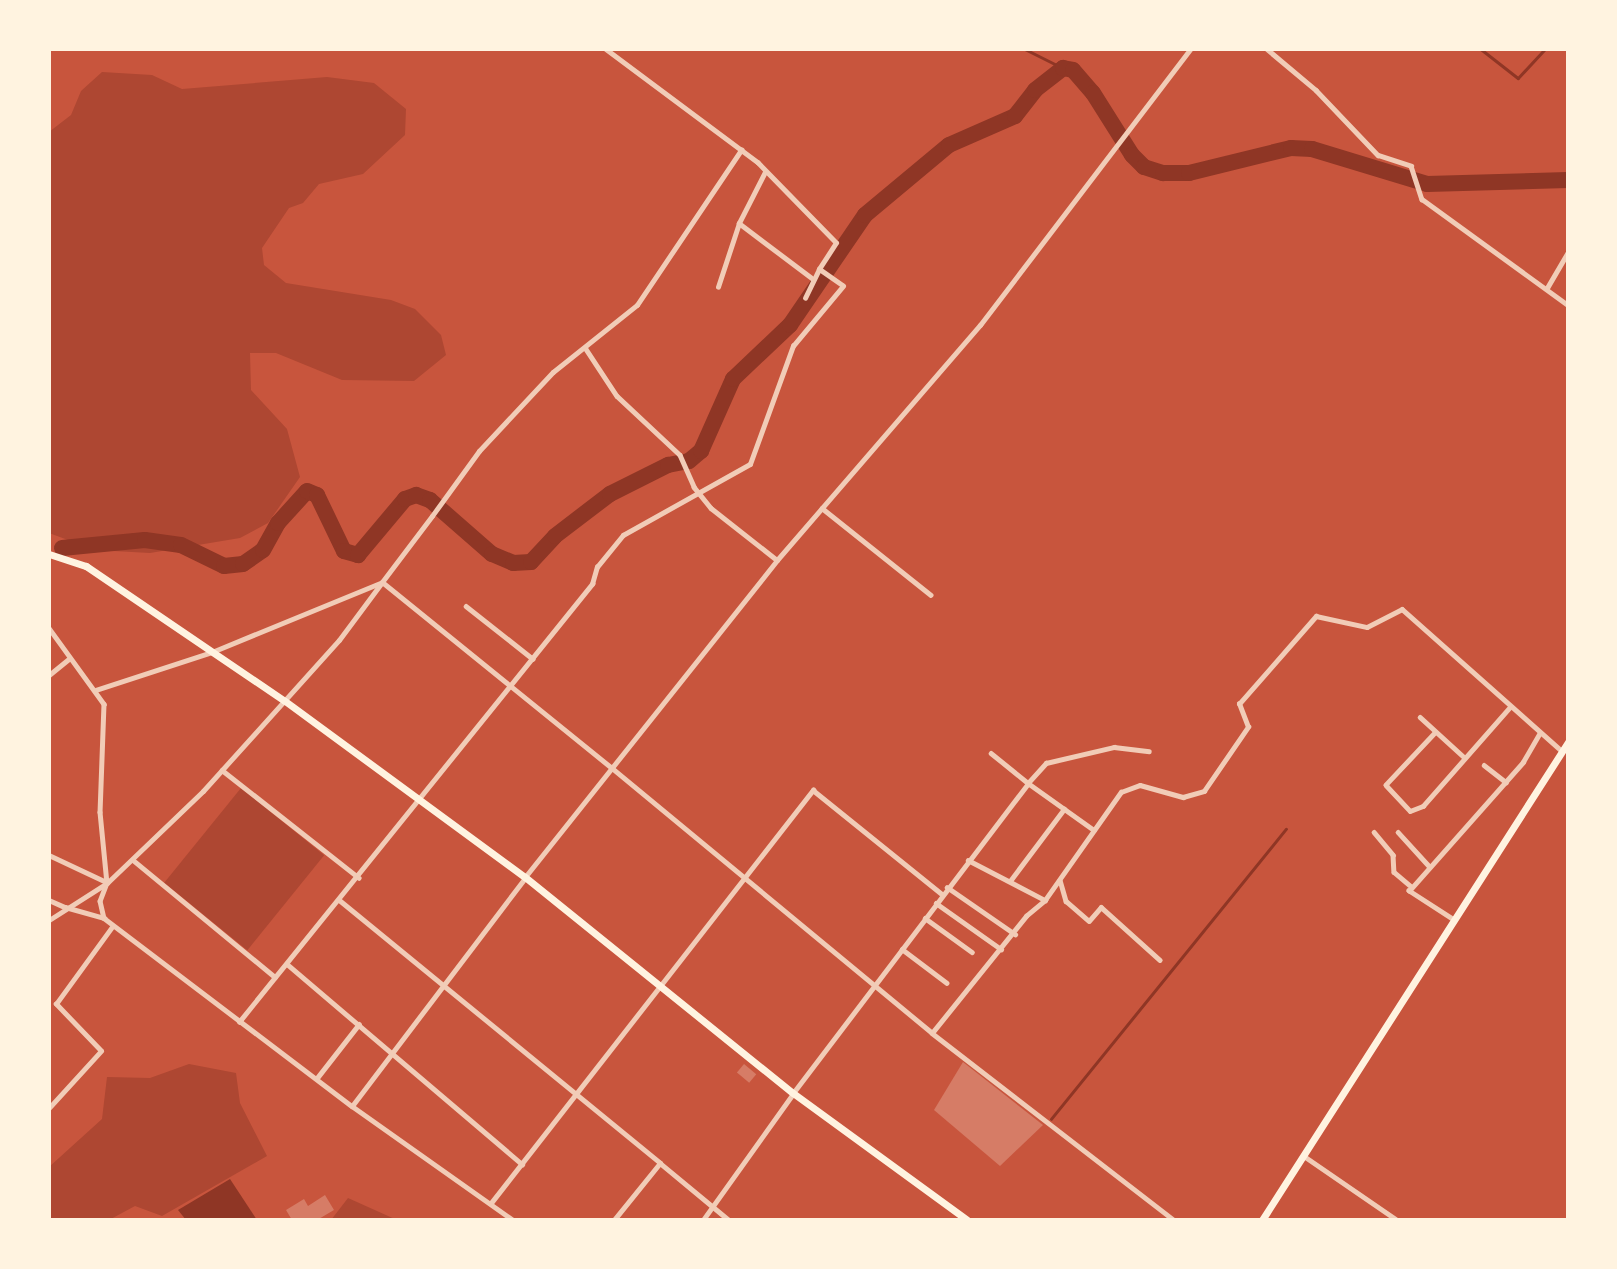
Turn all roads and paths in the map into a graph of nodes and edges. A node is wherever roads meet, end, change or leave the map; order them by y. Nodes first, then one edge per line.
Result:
1 (605, 49) edge
2 (1190, 49) edge
3 (1267, 49) edge
4 (741, 150) junction
5 (766, 172) junction
6 (739, 223) junction
7 (1568, 252) edge
8 (819, 269) junction
9 (813, 279) junction
10 (718, 287) dead end
11 (1548, 288) junction
12 (805, 298) dead end
13 (1568, 305) edge
14 (586, 348) junction
15 (699, 494) junction
16 (822, 508) junction
17 (432, 516) joint
18 (49, 554) edge
19 (778, 560) junction
20 (382, 582) junction
21 (931, 595) dead end
22 (466, 606) dead end
23 (49, 628) edge
24 (212, 652) junction
25 (69, 659) junction
26 (533, 659) junction
27 (49, 675) edge
28 (513, 684) junction
29 (96, 690) junction
30 (285, 701) junction
31 (1509, 708) junction
32 (1420, 717) dead end
33 (1435, 733) junction
34 (1539, 734) junction
35 (1568, 742) edge
36 (1149, 751) dead end
37 (1562, 751) junction
38 (991, 753) dead end
39 (1464, 757) junction
40 (1484, 765) dead end
41 (612, 768) junction
42 (222, 770) junction
43 (1506, 782) junction
44 (1028, 783) junction
45 (417, 798) junction
46 (1064, 809) junction
47 (1094, 830) junction
48 (1374, 832) dead end
49 (1398, 832) dead end
50 (49, 855) edge
51 (133, 860) junction
52 (968, 860) junction
53 (1430, 867) junction
54 (746, 876) junction
55 (526, 877) junction
56 (359, 878) junction
57 (1060, 879) junction
58 (1010, 881) junction
59 (107, 883) junction
60 (947, 887) junction
61 (1412, 887) junction
62 (942, 894) junction
63 (49, 900) edge
64 (339, 900) junction
65 (1045, 900) junction
66 (936, 903) junction
67 (65, 907) junction
68 (104, 918) junction
69 (925, 918) junction
70 (49, 920) edge
71 (1454, 920) junction
72 (112, 927) junction
73 (1015, 934) junction
74 (902, 949) junction
75 (1001, 949) junction
76 (972, 952) dead end
77 (1160, 960) dead end
78 (287, 964) junction
79 (275, 977) junction
80 (658, 983) junction
81 (947, 983) dead end
82 (874, 986) junction
83 (442, 987) junction
84 (239, 1022) junction
85 (359, 1024) junction
86 (932, 1033) junction
87 (391, 1051) junction
88 (317, 1078) junction
89 (793, 1093) junction
90 (577, 1096) junction
91 (352, 1106) junction
92 (49, 1108) edge
93 (1304, 1156) junction
94 (660, 1163) junction
95 (522, 1164) junction
96 (491, 1203) junction
97 (711, 1206) junction
98 (513, 1220) edge
99 (614, 1220) edge
100 (702, 1220) edge
101 (729, 1220) edge
102 (967, 1220) edge
103 (1174, 1220) edge
104 (1262, 1220) edge
105 (1396, 1220) edge

1 - 4 street
2 - 16 street
3 - 11 street
4 - 5 street
4 - 14 street
5 - 6 street
5 - 8 street
6 - 9 street
6 - 10 street
7 - 11 street
8 - 9 street
8 - 15 street
9 - 12 street
11 - 13 street
14 - 15 street
14 - 17 street
15 - 19 street
15 - 26 street
16 - 19 street
16 - 21 street
17 - 20 street
18 - 24 main road
19 - 41 street
20 - 24 street
20 - 28 street
20 - 30 street
22 - 26 street
23 - 25 street
24 - 29 street
24 - 30 main road
25 - 27 street
25 - 29 street
26 - 28 street
28 - 41 street
28 - 45 street
29 - 59 street
30 - 42 street
30 - 45 main road
31 - 34 street
31 - 39 street
31 - 47 street
32 - 33 street
33 - 39 street
33 - 39 street
34 - 37 street
34 - 43 street
35 - 37 main road
36 - 44 street
37 - 71 main road
38 - 44 street
40 - 43 street
41 - 54 street
41 - 55 street
42 - 51 street
42 - 56 street
43 - 53 street
44 - 46 street
44 - 52 street
45 - 55 main road
45 - 56 street
46 - 47 street
46 - 58 street
47 - 57 street
48 - 61 street
49 - 53 street
50 - 59 street
51 - 59 street
51 - 79 street
52 - 58 street
52 - 60 street
53 - 61 street
54 - 62 street
54 - 80 street
54 - 82 street
55 - 80 main road
55 - 83 street
56 - 64 street
57 - 65 street
57 - 77 street
58 - 65 street
59 - 67 street
59 - 68 street
60 - 62 street
60 - 73 street
61 - 71 street
62 - 66 street
63 - 67 street
64 - 78 street
64 - 83 street
65 - 73 street
66 - 69 street
66 - 75 street
67 - 68 street
67 - 70 street
68 - 72 street
69 - 74 street
69 - 76 street
71 - 93 main road
72 - 84 street
72 - 92 street
73 - 75 street
74 - 81 street
74 - 82 street
75 - 86 street
78 - 79 street
78 - 85 street
79 - 84 street
80 - 89 main road
80 - 90 street
82 - 86 street
82 - 89 street
83 - 87 street
83 - 90 street
84 - 88 street
85 - 87 street
85 - 88 street
86 - 103 street
87 - 91 street
87 - 95 street
88 - 91 street
89 - 97 street
89 - 102 main road
90 - 94 street
90 - 95 street
91 - 96 street
93 - 104 main road
93 - 105 street
94 - 97 street
94 - 99 street
95 - 96 street
96 - 98 street
97 - 100 street
97 - 101 street

